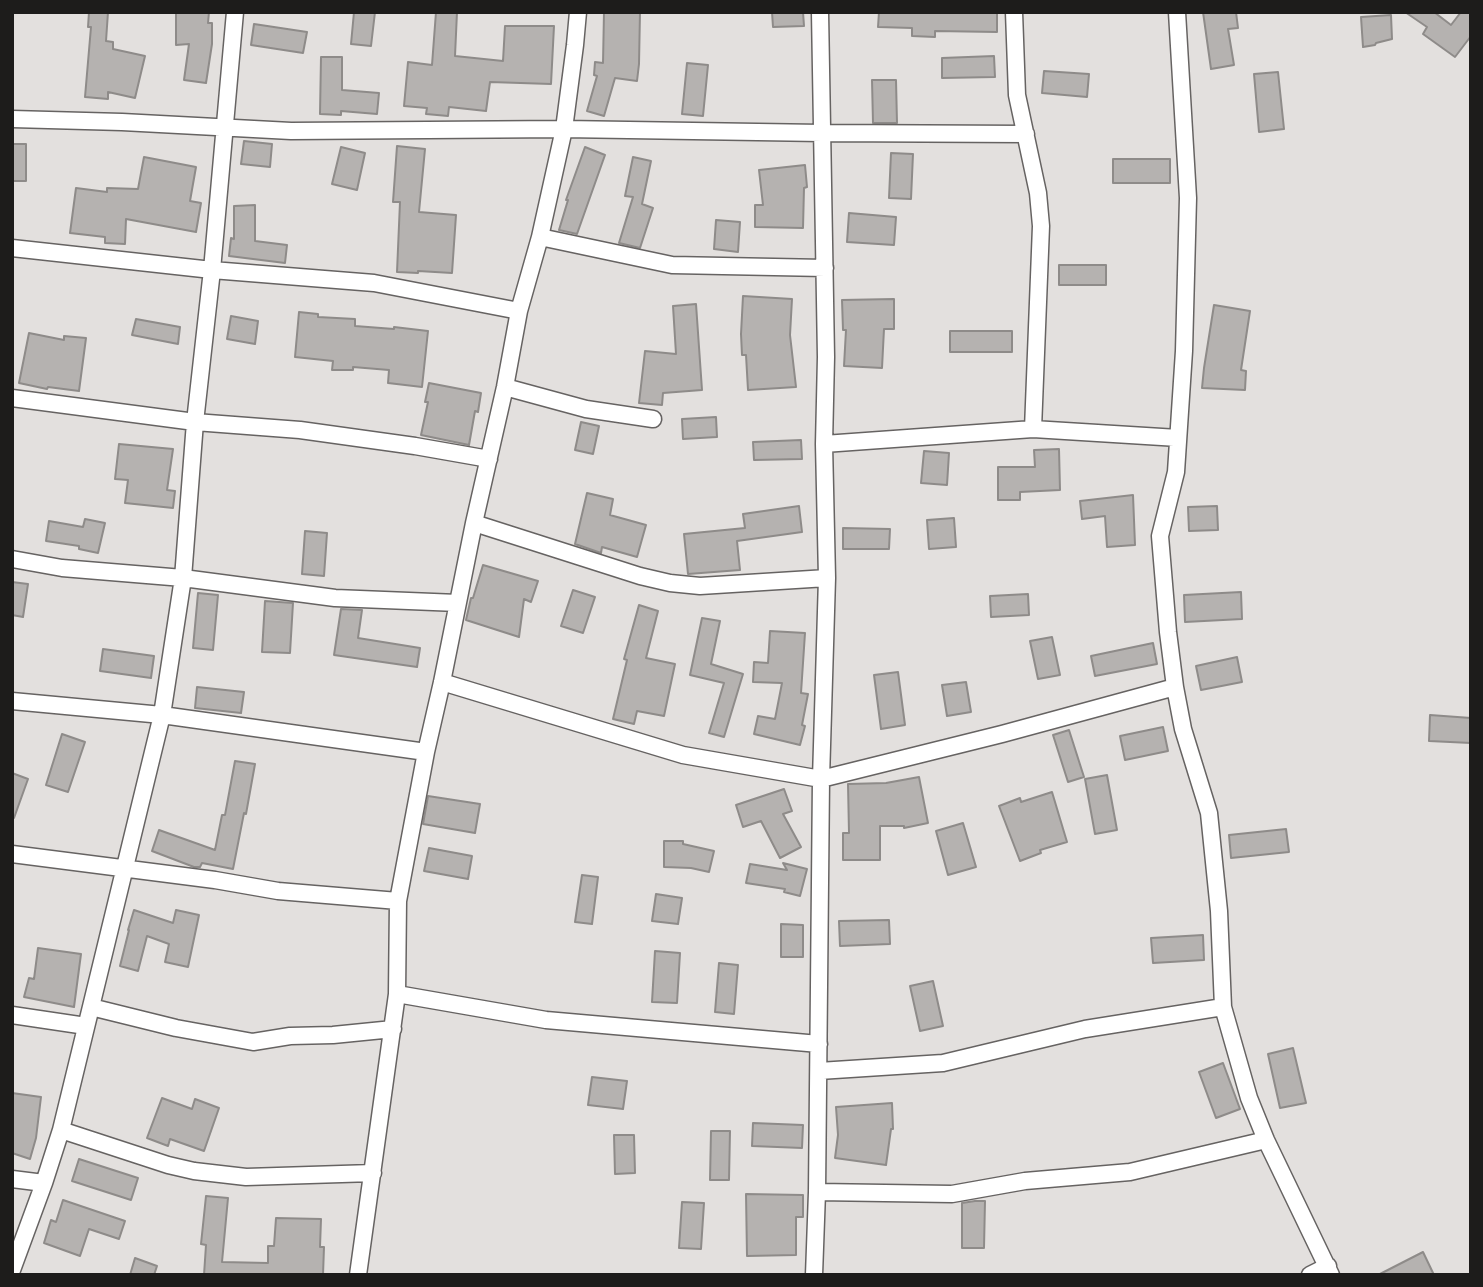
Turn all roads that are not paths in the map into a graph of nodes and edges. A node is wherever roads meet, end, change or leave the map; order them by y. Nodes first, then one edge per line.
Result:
1 (235, 12) edge
2 (578, 12) edge
3 (820, 12) edge
4 (1014, 12) edge
5 (1177, 12) edge
6 (12, 118) edge
7 (223, 128) junction
8 (564, 129) junction
9 (822, 133) junction
10 (1026, 134) junction
11 (540, 237) junction
12 (12, 248) edge
13 (825, 268) junction
14 (212, 270) junction
15 (519, 311) junction
16 (505, 387) junction
17 (12, 398) edge
18 (653, 419) dead end
19 (195, 422) junction
20 (1033, 429) junction
21 (1178, 438) junction
22 (824, 444) junction
23 (489, 459) junction
24 (474, 523) junction
25 (12, 559) edge
26 (183, 578) junction
27 (827, 578) junction
28 (457, 603) junction
29 (442, 682) junction
30 (1175, 687) junction
31 (12, 701) edge
32 (162, 715) junction
33 (426, 752) junction
34 (821, 779) junction
35 (12, 854) edge
36 (125, 868) junction
37 (398, 901) junction
38 (397, 995) junction
39 (91, 1007) junction
40 (1223, 1007) junction
41 (12, 1015) edge
42 (86, 1026) junction
43 (393, 1029) junction
44 (819, 1044) junction
45 (818, 1071) junction
46 (61, 1130) junction
47 (1266, 1140) junction
48 (373, 1173) junction
49 (12, 1179) edge
50 (44, 1183) junction
51 (817, 1192) junction
52 (12, 1270) edge
53 (1330, 1270) edge
54 (358, 1275) edge
55 (814, 1275) edge
56 (1310, 1275) edge

1 - 7 street
2 - 8 street
3 - 9 street
4 - 10 street
5 - 21 street
6 - 7 street
7 - 8 street
7 - 14 street
8 - 9 street
8 - 11 street
9 - 10 street
9 - 13 street
10 - 20 street
11 - 13 street
11 - 15 street
12 - 14 street
13 - 22 street
14 - 15 street
14 - 19 street
15 - 16 street
16 - 18 street
16 - 23 street
17 - 19 street
19 - 23 street
19 - 26 street
20 - 21 street
20 - 22 street
21 - 30 street
22 - 27 street
23 - 24 street
24 - 27 street
24 - 28 street
25 - 26 street
26 - 28 street
26 - 32 street
27 - 34 street
28 - 29 street
29 - 33 street
29 - 34 street
30 - 34 street
30 - 40 street
31 - 32 street
32 - 33 street
32 - 36 street
33 - 37 street
34 - 44 street
35 - 36 street
36 - 37 street
36 - 39 street
37 - 38 street
38 - 43 street
38 - 44 street
39 - 42 street
39 - 43 street
40 - 45 street
40 - 47 street
41 - 42 street
42 - 46 street
43 - 48 street
44 - 45 street
45 - 51 street
46 - 48 street
46 - 50 street
47 - 51 street
47 - 53 street
48 - 54 street
49 - 50 street
50 - 52 street
51 - 55 street
53 - 56 street

